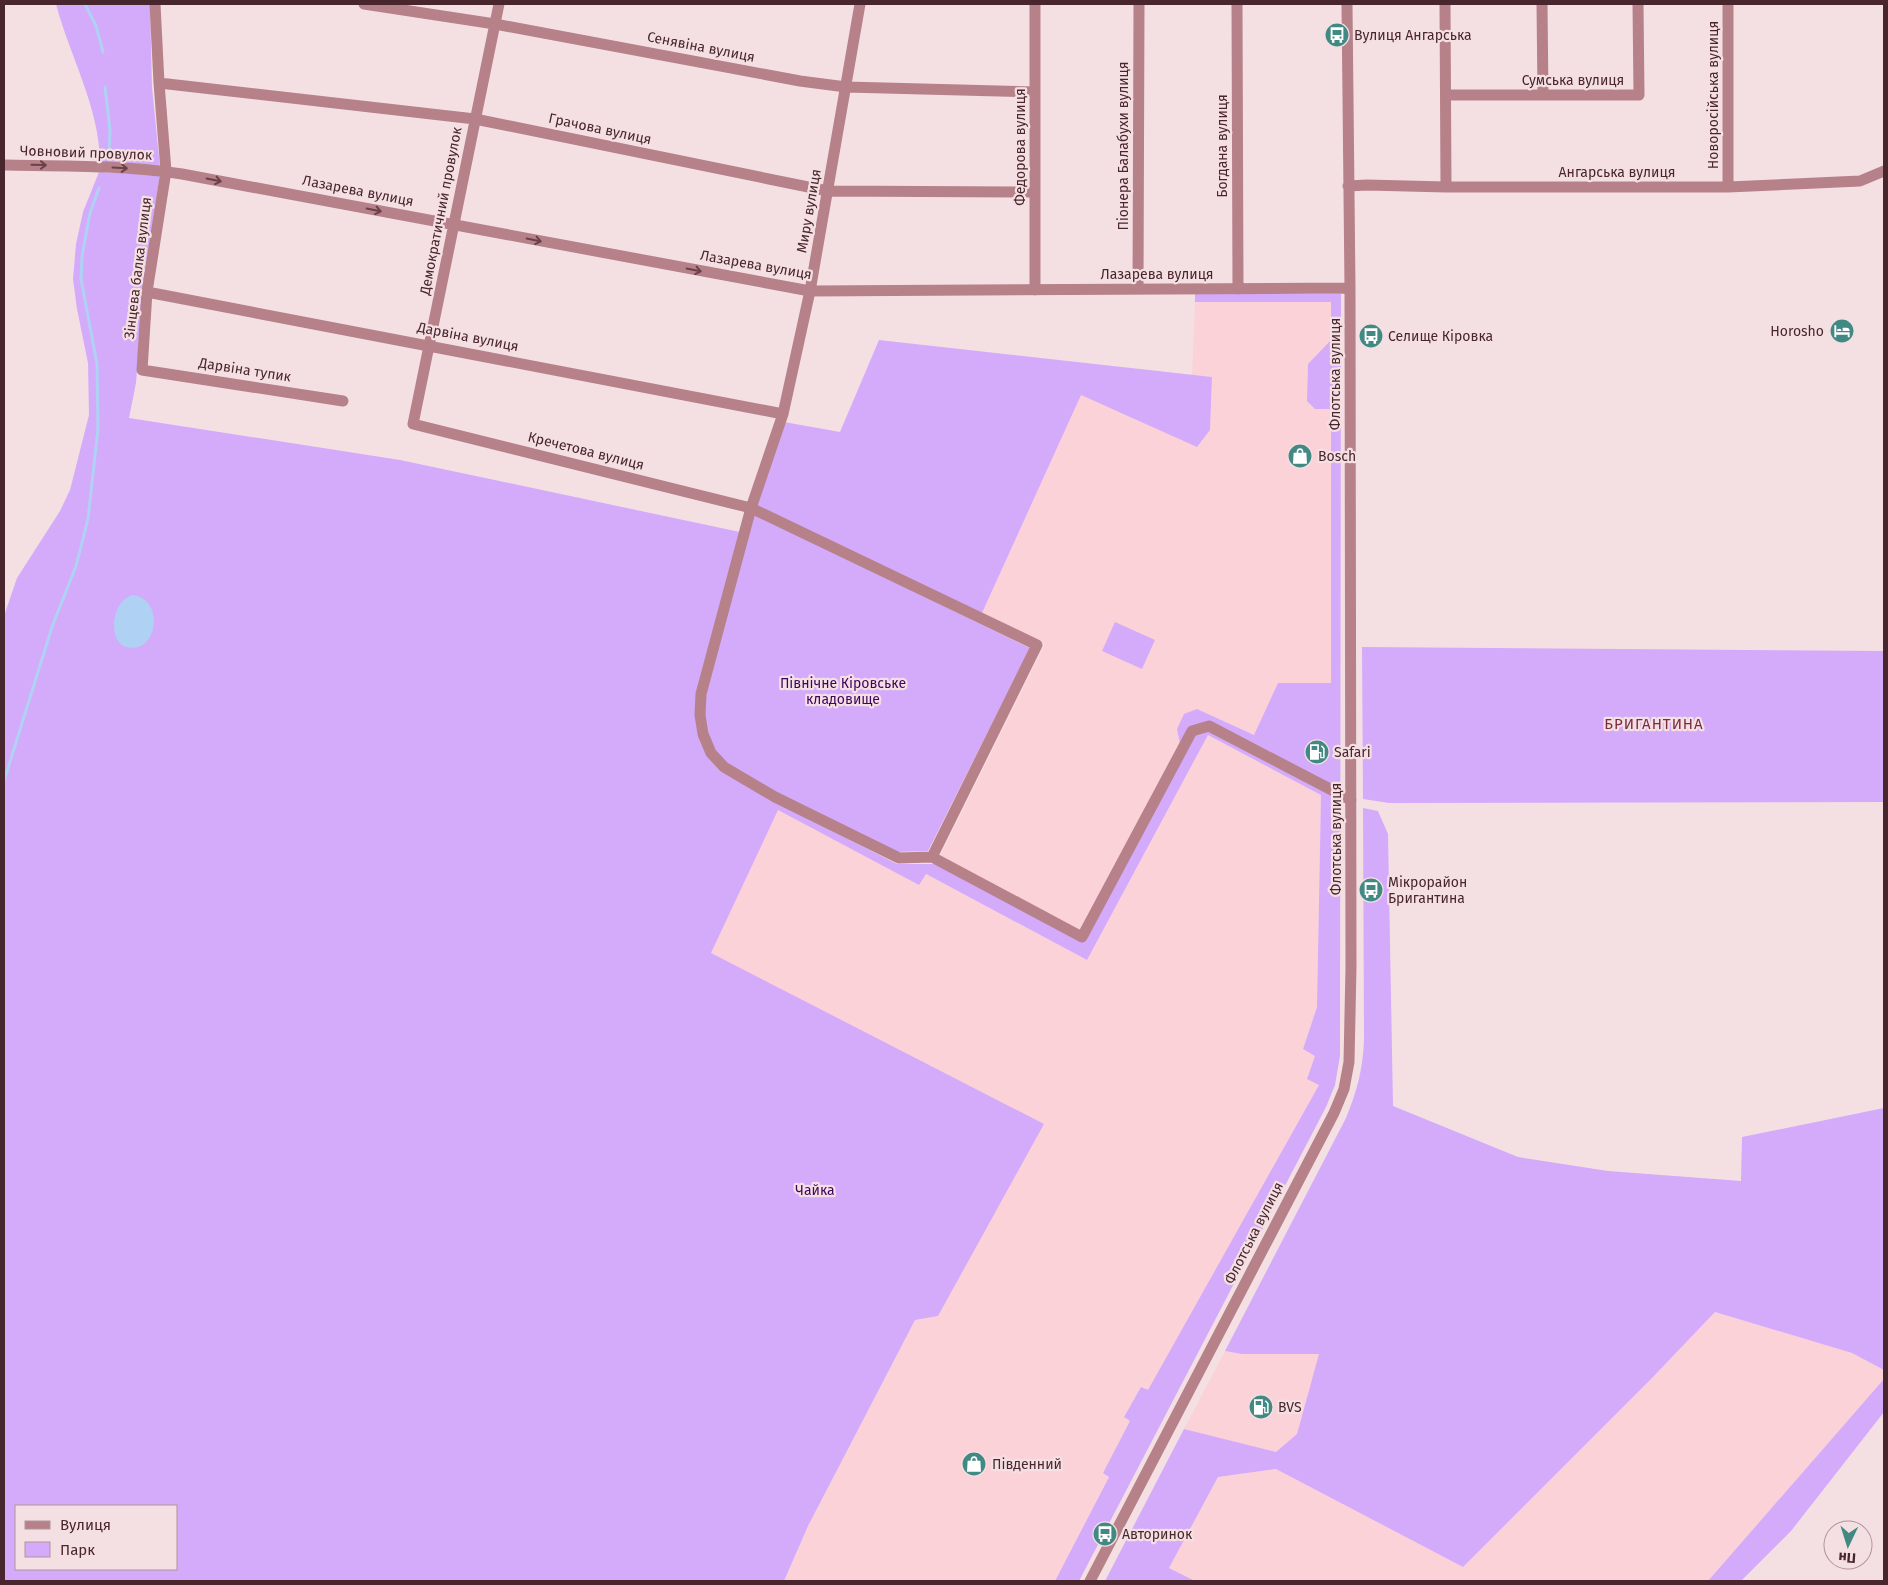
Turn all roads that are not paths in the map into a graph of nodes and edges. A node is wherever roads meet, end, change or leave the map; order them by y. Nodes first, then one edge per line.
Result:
1 (156, 4) edge
2 (364, 4) edge
3 (499, 4) edge
4 (860, 4) edge
5 (1035, 4) edge
6 (1138, 4) edge
7 (1237, 4) edge
8 (1347, 4) edge
9 (1445, 4) edge
10 (1542, 4) edge
11 (1638, 4) edge
12 (1728, 4) edge
13 (494, 24) junction
14 (159, 83) junction
15 (846, 87) junction
16 (1035, 92) junction
17 (1446, 95) junction
18 (1543, 95) junction
19 (475, 118) junction
20 (4, 164) edge
21 (166, 171) junction
22 (1884, 171) edge
23 (1348, 186) junction
24 (1446, 187) junction
25 (1728, 187) junction
26 (828, 191) junction
27 (1035, 192) junction
28 (454, 225) junction
29 (1350, 288) junction
30 (1138, 289) junction
31 (1238, 289) junction
32 (1035, 290) junction
33 (810, 291) junction
34 (148, 292) junction
35 (429, 345) junction
36 (142, 370) joint
37 (343, 401) dead end
38 (783, 414) junction
39 (413, 424) joint
40 (752, 508) junction
41 (1350, 800) junction
42 (932, 857) junction
43 (1090, 1581) edge

1 - 14 street, Зінцева балка вулиця
2 - 13 street, Сенявіна вулиця
3 - 13 street, Демократичний провулок
4 - 15 street, Миру вулиця
5 - 16 street, Федорова вулиця
6 - 30 street, Піонера Балабухи вулиця
7 - 31 street, Богдана вулиця
8 - 23 street, Флотська вулиця
9 - 17 street
10 - 18 street
11 - 18 street, Сумська вулиця
12 - 25 street, Новоросійська вулиця
13 - 15 street, Сенявіна вулиця
13 - 19 street, Демократичний провулок
14 - 19 street, Грачова вулиця
14 - 21 street, Зінцева балка вулиця
15 - 16 street, Сенявіна вулиця
15 - 26 street, Миру вулиця
16 - 27 street, Федорова вулиця
17 - 18 street, Сумська вулиця
17 - 24 street
19 - 26 street, Грачова вулиця
19 - 28 street, Демократичний провулок
20 -> 21 street, Човновий провулок
21 -> 28 street, Лазарева вулиця
21 - 34 street, Зінцева балка вулиця
22 - 25 street, Ангарська вулиця
23 - 24 street, Ангарська вулиця
23 - 29 street, Флотська вулиця
24 - 25 street, Ангарська вулиця
26 - 27 street, Грачова вулиця
26 - 33 street, Миру вулиця
27 - 32 street, Федорова вулиця
28 -> 33 street, Лазарева вулиця
28 - 35 street, Демократичний провулок
29 - 31 street, Лазарева вулиця
29 - 41 street, Флотська вулиця
30 - 31 street, Лазарева вулиця
30 - 32 street, Лазарева вулиця
32 - 33 street, Лазарева вулиця
33 - 38 street, Миру вулиця
34 - 35 street, Дарвіна вулиця
34 - 36 street, Зінцева балка вулиця
35 - 38 street, Дарвіна вулиця
35 - 39 street, Демократичний провулок
36 - 37 street, Дарвіна тупик
38 - 40 street, Миру вулиця
39 - 40 street, Кречетова вулиця
40 - 42 street, Миру вулиця
40 - 42 street, Кречетова вулиця
41 - 42 street
41 - 43 street, Флотська вулиця

